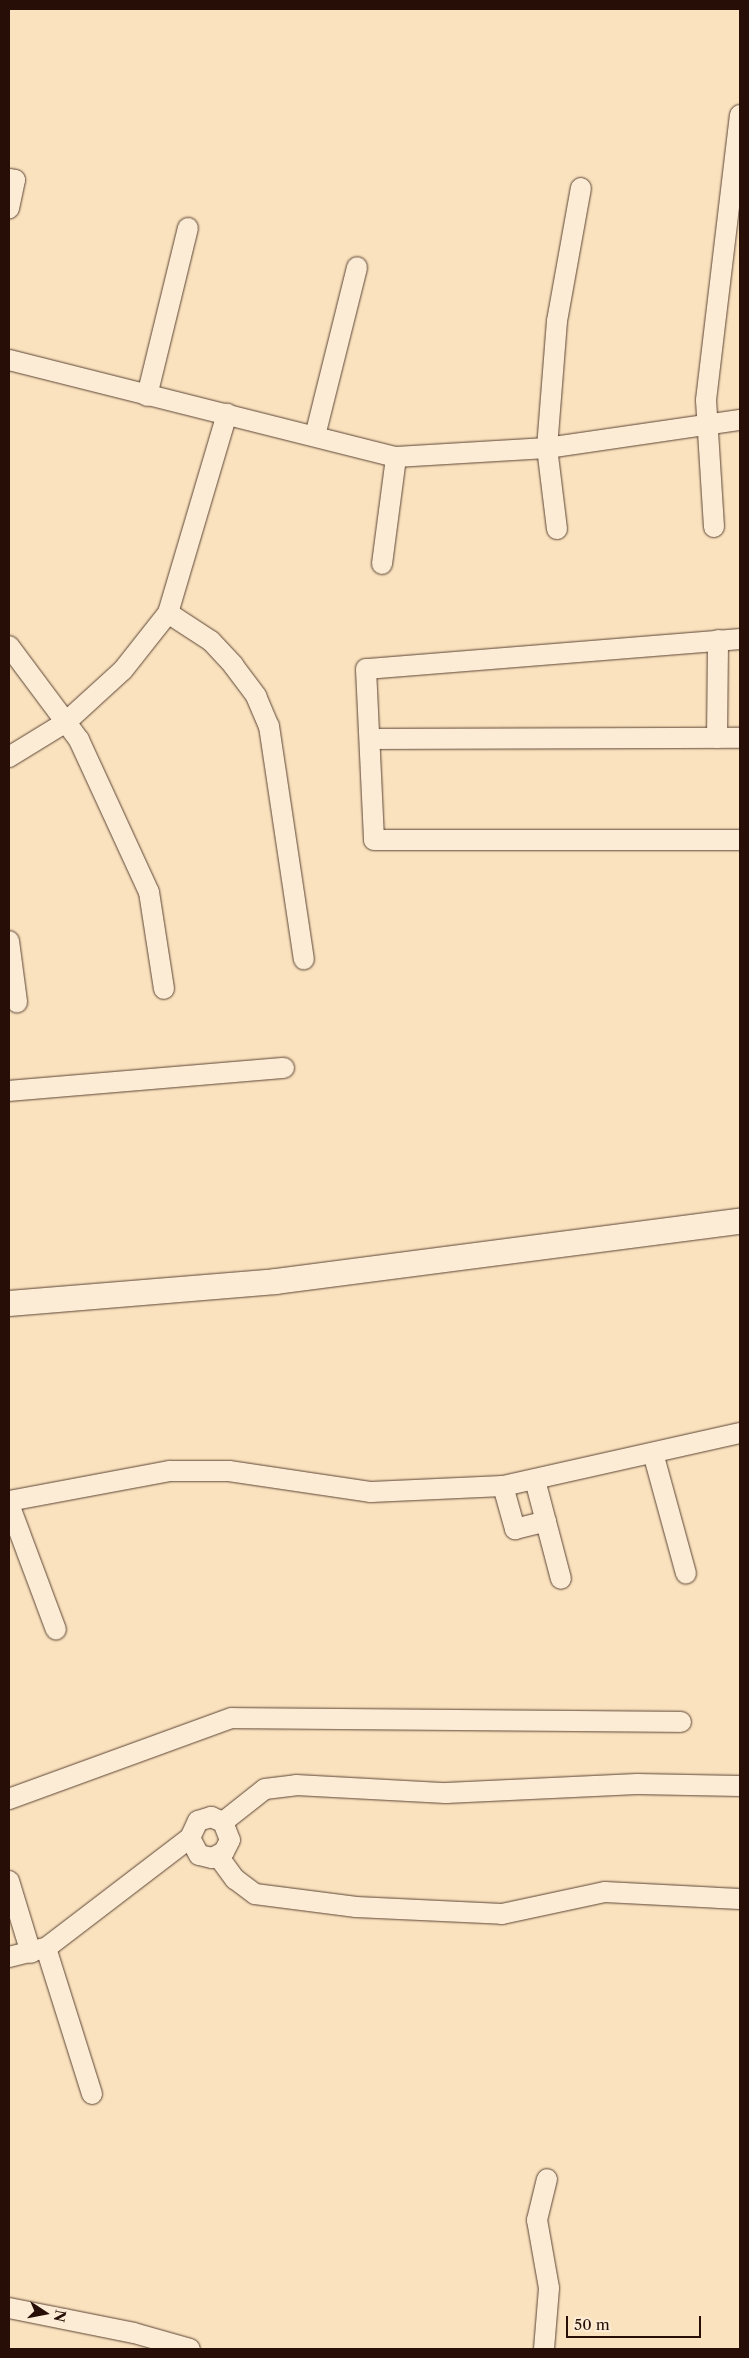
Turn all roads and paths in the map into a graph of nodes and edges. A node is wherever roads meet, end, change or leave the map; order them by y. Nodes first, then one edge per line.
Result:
1 (740, 115) edge
2 (9, 179) edge
3 (581, 188) dead end
4 (9, 208) edge
5 (188, 228) dead end
6 (357, 267) dead end
7 (9, 360) edge
8 (147, 396) junction
9 (227, 414) junction
10 (740, 420) edge
11 (707, 424) junction
12 (315, 436) junction
13 (547, 448) junction
14 (396, 457) junction
15 (714, 527) dead end
16 (557, 528) dead end
17 (382, 564) dead end
18 (168, 613) junction
19 (740, 639) edge
20 (718, 640) junction
21 (9, 646) edge
22 (66, 722) junction
23 (371, 738) junction
24 (717, 738) junction
25 (740, 738) edge
26 (9, 757) edge
27 (740, 840) edge
28 (9, 941) edge
29 (304, 959) dead end
30 (164, 989) dead end
31 (17, 1002) dead end
32 (284, 1068) dead end
33 (9, 1091) edge
34 (740, 1221) edge
35 (9, 1303) edge
36 (740, 1433) edge
37 (653, 1452) junction
38 (535, 1480) junction
39 (503, 1486) junction
40 (9, 1503) edge
41 (546, 1521) junction
42 (686, 1574) dead end
43 (561, 1579) dead end
44 (56, 1630) dead end
45 (681, 1722) dead end
46 (740, 1786) edge
47 (9, 1799) edge
48 (223, 1822) junction
49 (190, 1838) junction
50 (218, 1856) junction
51 (9, 1881) edge
52 (740, 1899) edge
53 (39, 1951) junction
54 (9, 1957) edge
55 (92, 2094) dead end
56 (547, 2179) dead end
57 (9, 2308) edge
58 (190, 2349) edge
59 (544, 2349) edge

1 - 11 street
2 - 4 street
3 - 13 street
5 - 8 street
6 - 12 street
7 - 8 street
8 - 9 street
9 - 12 street
9 - 18 street
10 - 11 street
11 - 13 street
11 - 15 street
12 - 14 street
13 - 14 street
13 - 16 street
14 - 17 street
18 - 22 street
18 - 29 street
19 - 20 street
20 - 23 street
20 - 24 street
21 - 22 street
22 - 26 street
22 - 30 street
23 - 24 street
23 - 27 street
24 - 25 street
28 - 31 street
32 - 33 street
34 - 35 street
36 - 37 street
37 - 38 street
37 - 42 street
38 - 39 street
38 - 41 street
39 - 40 street
39 - 41 street
40 - 44 street
41 - 43 street
45 - 47 street
46 - 48 street
48 - 49 street
48 - 50 street
49 - 50 street
49 - 53 street
50 - 52 street
51 - 53 street
53 - 54 street
53 - 55 street
56 - 59 street
57 - 58 street

